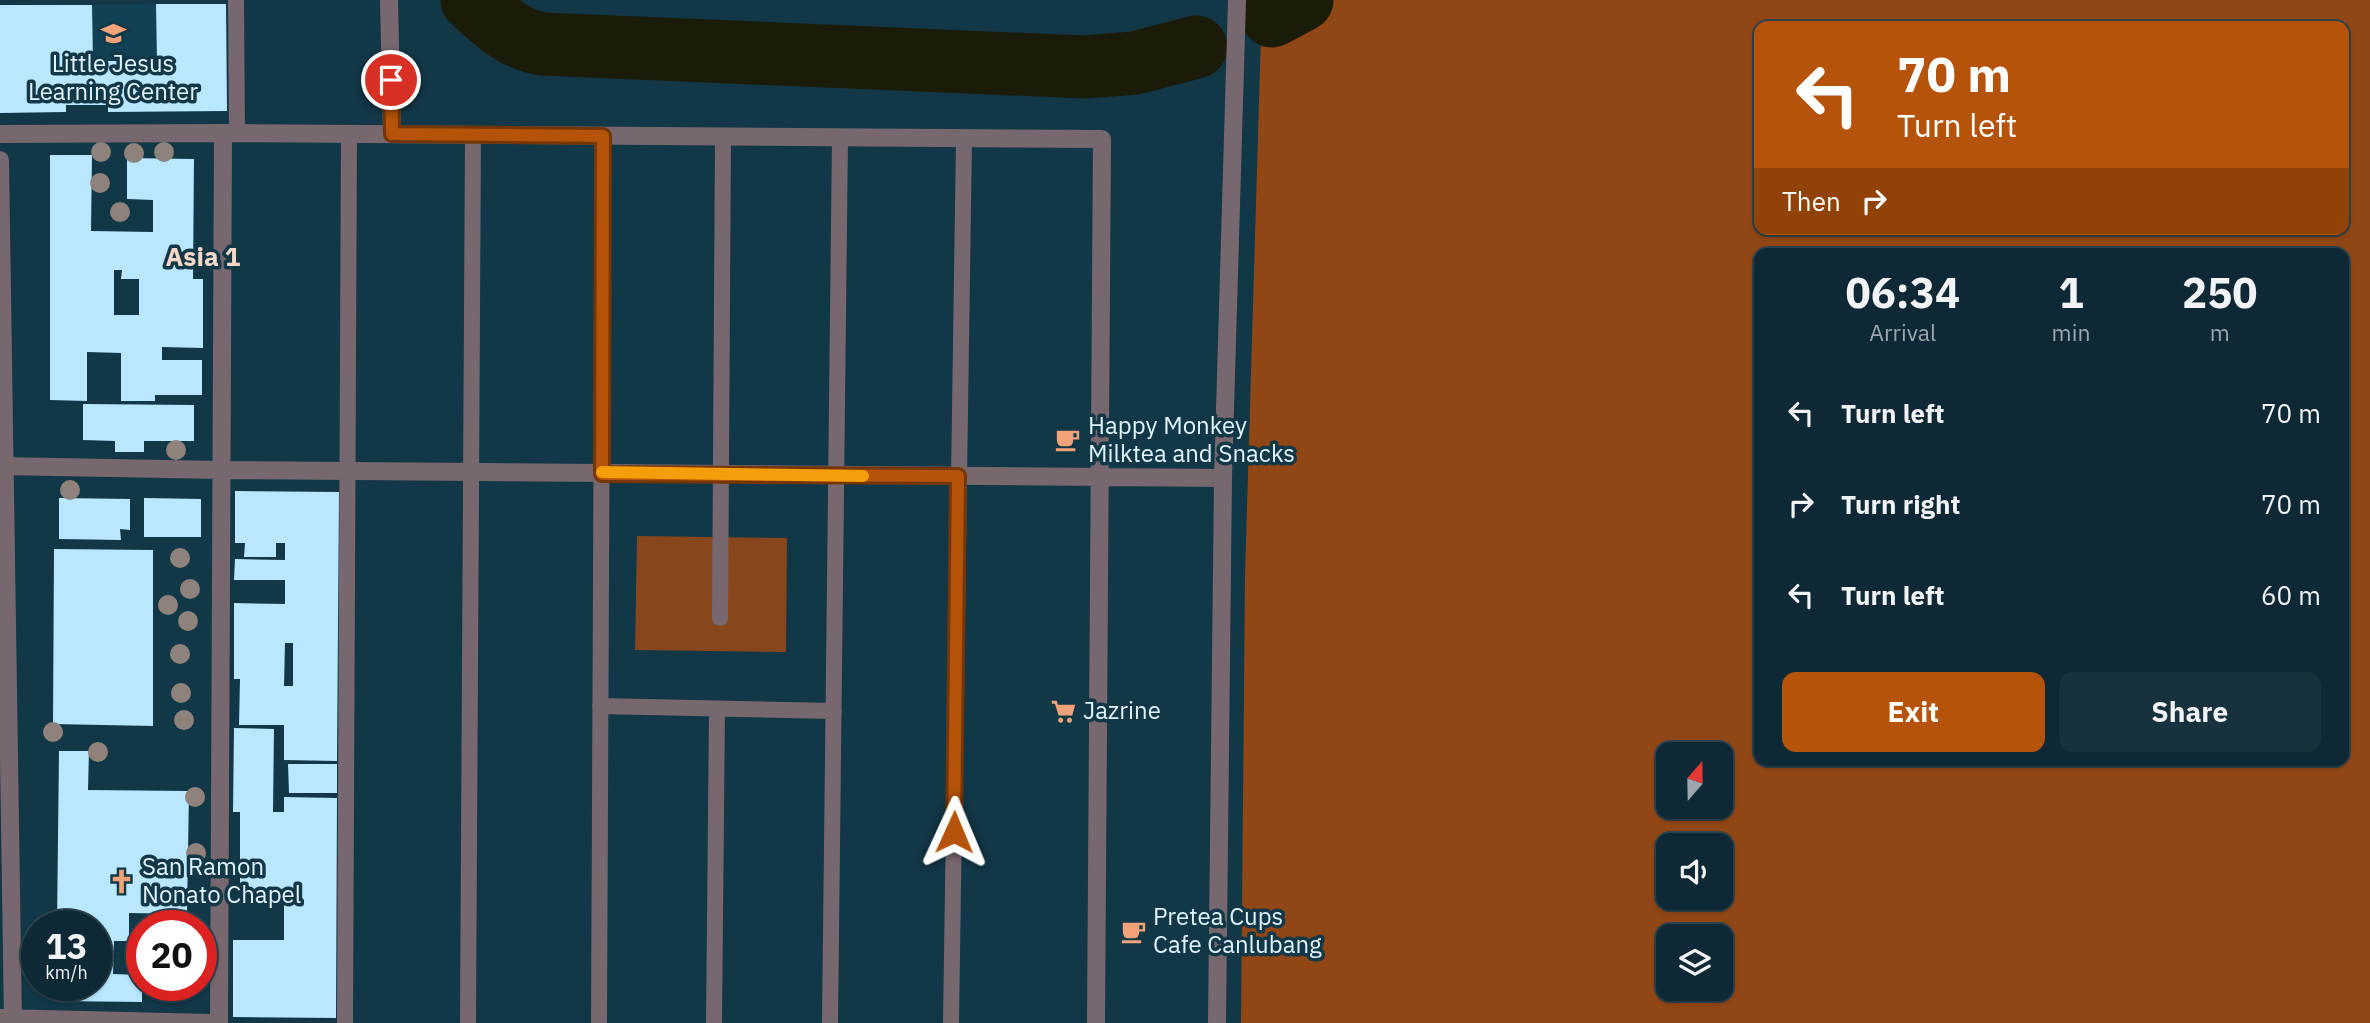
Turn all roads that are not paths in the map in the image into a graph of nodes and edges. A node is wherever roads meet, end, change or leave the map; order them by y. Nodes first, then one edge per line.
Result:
1 (236, 0) edge
2 (389, 0) edge
3 (1237, 0) edge
4 (230, 133) junction
5 (0, 134) edge
6 (349, 134) junction
7 (392, 134) junction
8 (473, 135) junction
9 (603, 136) junction
10 (723, 136) junction
11 (840, 137) junction
12 (964, 139) junction
13 (0, 160) edge
14 (2, 466) edge
15 (221, 470) junction
16 (347, 471) junction
17 (471, 472) junction
18 (602, 474) junction
19 (720, 474) junction
20 (836, 475) junction
21 (958, 476) junction
22 (1100, 478) junction
23 (1223, 478) junction
24 (720, 618) dead end
25 (600, 706) junction
26 (717, 709) junction
27 (834, 711) junction
28 (8, 1020) edge
29 (209, 1023) edge
30 (219, 1023) edge
31 (345, 1023) edge
32 (468, 1023) edge
33 (599, 1023) edge
34 (714, 1023) edge
35 (830, 1023) edge
36 (951, 1023) edge
37 (1096, 1023) edge
38 (1217, 1023) edge

1 - 4 lane
2 - 7 street
3 - 23 street
4 - 5 street
4 - 6 street
4 - 15 street
6 - 7 street
6 - 16 lane
7 - 8 street
8 - 9 street
8 - 17 lane
9 - 10 street
9 - 18 lane
10 - 11 street
10 - 19 lane
11 - 12 street
11 - 20 lane
12 - 21 lane
12 - 22 street
13 - 14 street
14 - 15 street
14 - 28 street
15 - 16 street
15 - 30 street
16 - 17 street
16 - 31 lane
17 - 18 street
17 - 32 lane
18 - 19 street
18 - 25 lane
19 - 20 street
19 - 24 lane
20 - 21 street
20 - 27 lane
21 - 22 street
21 - 36 lane
22 - 23 street
22 - 37 street
23 - 38 street
25 - 26 lane
25 - 33 lane
26 - 27 lane
26 - 34 lane
27 - 35 lane
28 - 29 street

